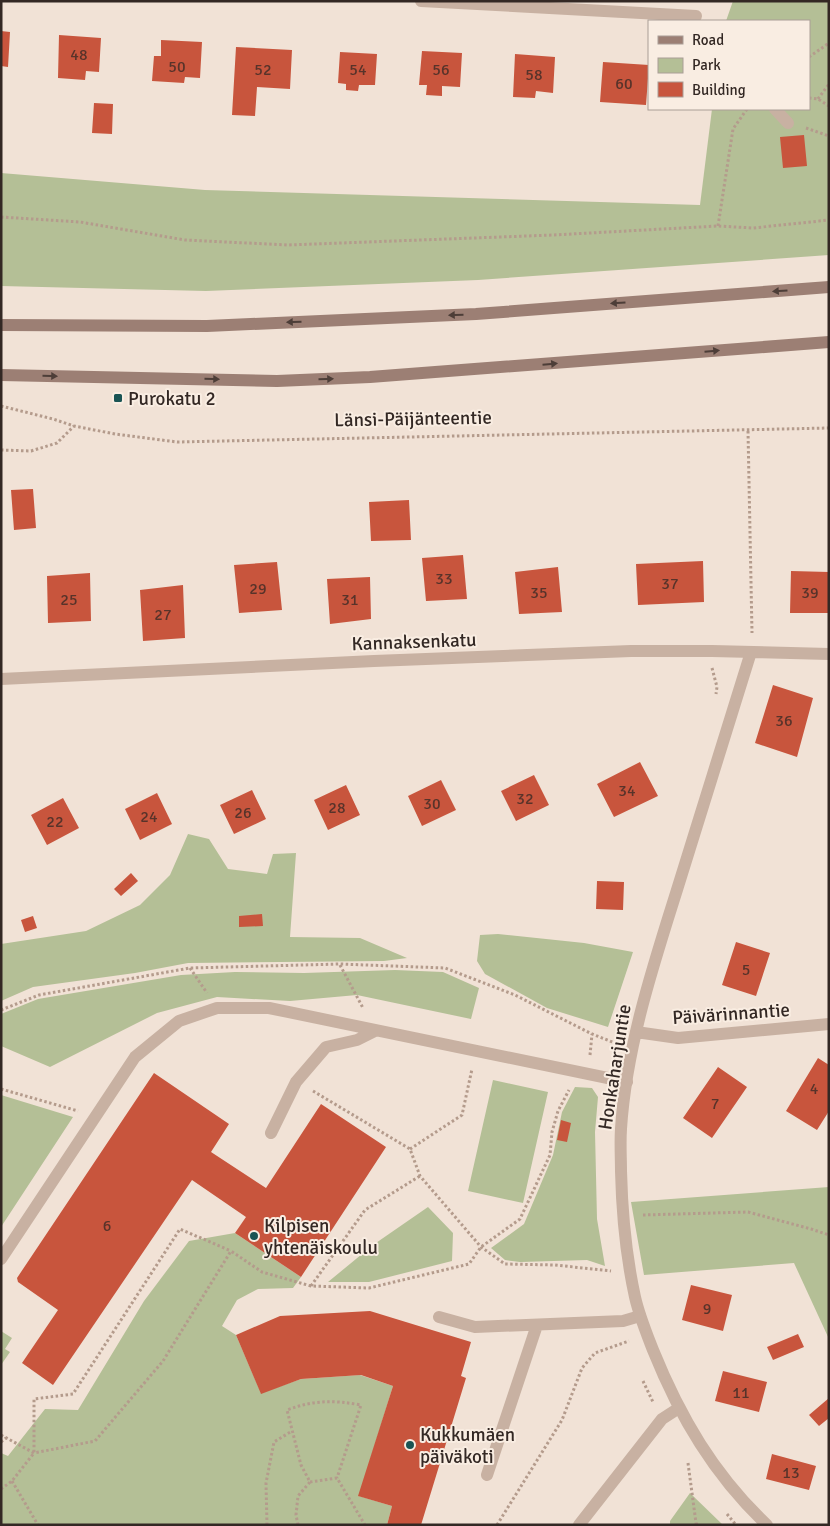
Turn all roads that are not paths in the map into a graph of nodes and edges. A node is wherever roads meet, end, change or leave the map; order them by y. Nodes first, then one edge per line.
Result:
1 (421, 1) edge
2 (698, 18) edge
3 (776, 110) edge
4 (788, 123) road end
5 (829, 287) edge
6 (1, 324) edge
7 (829, 342) edge
8 (1, 375) edge
9 (752, 652) junction
10 (829, 654) edge
11 (1, 679) edge
12 (829, 1024) edge
13 (375, 1031) junction
14 (636, 1032) junction
15 (627, 1082) junction
16 (271, 1133) dead end
17 (1, 1260) edge
18 (640, 1316) junction
19 (439, 1317) dead end
20 (537, 1325) junction
21 (678, 1408) junction
22 (487, 1475) dead end
23 (579, 1525) edge
24 (767, 1525) edge

1 - 2 street
3 - 4 street
5 -> 6 main road
8 -> 7 main road
9 - 10 street, Kannaksenkatu
9 - 11 street, Kannaksenkatu
9 - 14 street, Honkaharjuntie
12 - 14 street, Päivärinnantie
13 - 15 street
13 - 16 street
13 - 17 street
14 - 15 street, Honkaharjuntie
15 - 18 street, Honkaharjuntie
18 - 20 street
18 - 21 street, Honkaharjuntie
19 - 20 street
20 - 22 street
21 - 23 street
21 - 24 street, Honkaharjuntie

